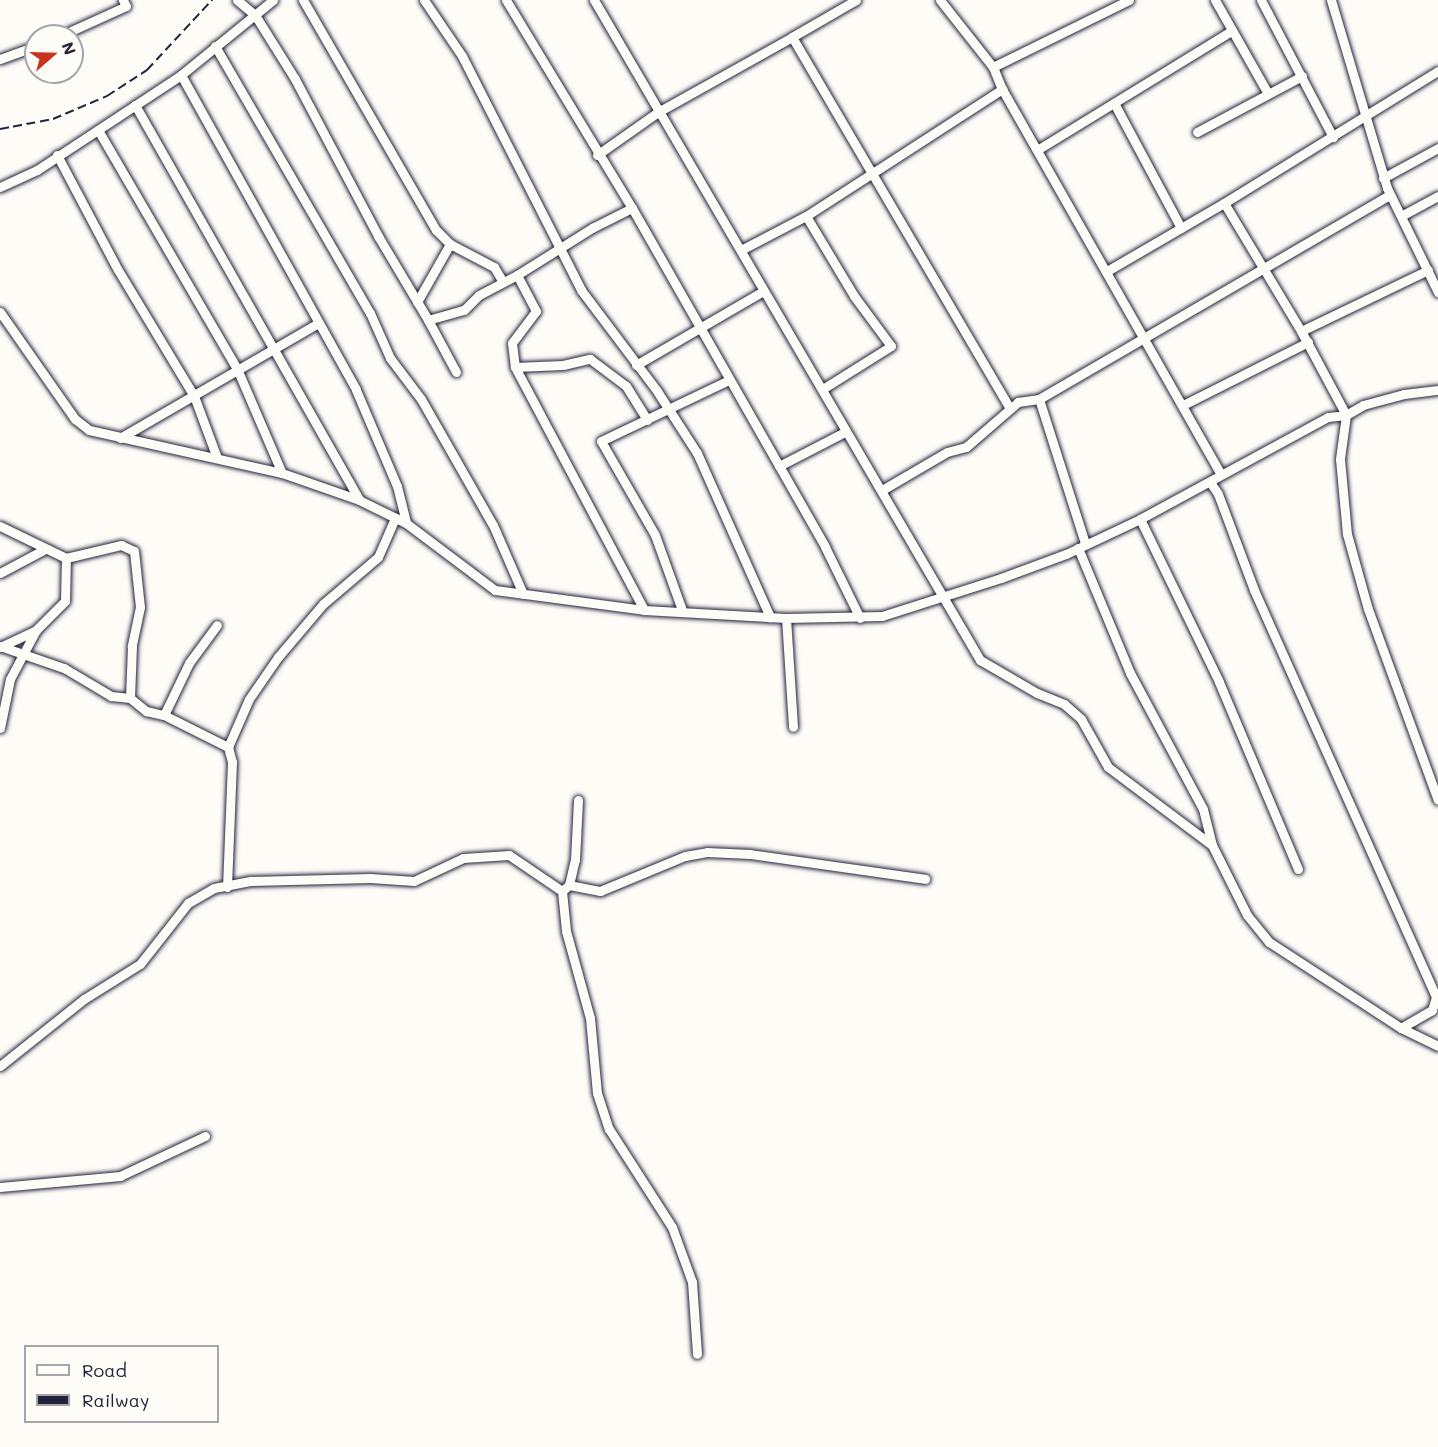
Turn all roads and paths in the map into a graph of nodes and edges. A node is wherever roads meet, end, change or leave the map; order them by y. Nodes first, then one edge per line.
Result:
1 (123, 0) edge
2 (237, 0) edge
3 (273, 0) edge
4 (303, 0) edge
5 (424, 0) edge
6 (506, 0) edge
7 (594, 0) edge
8 (856, 0) edge
9 (940, 0) edge
10 (1128, 0) edge
11 (1215, 0) edge
12 (1261, 0) edge
13 (1331, 0) edge
14 (255, 15) junction
15 (84, 25) edge
16 (1231, 31) junction
17 (792, 37) junction
18 (215, 46) junction
19 (24, 50) edge
20 (0, 59) edge
21 (993, 67) junction
22 (1438, 72) edge
23 (181, 75) junction
24 (1302, 76) junction
25 (1002, 89) junction
26 (1267, 92) junction
27 (1114, 103) junction
28 (135, 105) junction
29 (658, 112) junction
30 (1365, 115) junction
31 (98, 130) junction
32 (1197, 132) dead end
33 (1333, 137) junction
34 (1438, 148) edge
35 (1037, 150) junction
36 (57, 155) junction
37 (597, 155) junction
38 (871, 174) junction
39 (1383, 178) junction
40 (0, 187) edge
41 (1389, 195) junction
42 (1438, 196) edge
43 (1224, 203) junction
44 (632, 208) junction
45 (806, 216) junction
46 (1401, 216) junction
47 (1181, 228) junction
48 (450, 244) junction
49 (561, 250) junction
50 (741, 250) junction
51 (1263, 268) junction
52 (1107, 270) junction
53 (517, 274) junction
54 (1432, 275) edge
55 (503, 282) junction
56 (763, 291) junction
57 (1438, 292) edge
58 (417, 302) junction
59 (0, 312) edge
60 (428, 320) junction
61 (317, 324) junction
62 (699, 328) junction
63 (1301, 332) junction
64 (1144, 338) junction
65 (1308, 342) junction
66 (275, 347) junction
67 (636, 365) junction
68 (515, 367) junction
69 (238, 371) junction
70 (456, 372) dead end
71 (727, 381) junction
72 (824, 387) junction
73 (1438, 390) edge
74 (194, 396) junction
75 (1039, 399) junction
76 (1183, 405) junction
77 (669, 409) junction
78 (1010, 410) junction
79 (1346, 415) junction
80 (647, 420) junction
81 (845, 432) junction
82 (120, 438) junction
83 (217, 458) junction
84 (779, 466) junction
85 (282, 473) junction
86 (1221, 474) junction
87 (1210, 482) junction
88 (882, 490) junction
89 (359, 500) junction
90 (395, 518) junction
91 (1140, 519) junction
92 (405, 523) junction
93 (0, 526) edge
94 (1081, 546) junction
95 (43, 550) junction
96 (66, 558) junction
97 (0, 573) edge
98 (523, 594) junction
99 (941, 595) junction
100 (644, 610) junction
101 (682, 610) junction
102 (770, 617) junction
103 (786, 618) junction
104 (860, 618) junction
105 (217, 625) dead end
106 (36, 630) junction
107 (0, 647) edge
108 (22, 654) junction
109 (130, 698) junction
110 (164, 716) junction
111 (793, 727) dead end
112 (0, 728) edge
113 (228, 747) junction
114 (578, 800) dead end
115 (1438, 800) edge
116 (1212, 845) junction
117 (1298, 869) dead end
118 (925, 879) dead end
119 (227, 887) junction
120 (565, 888) junction
121 (1401, 1028) junction
122 (1438, 1046) edge
123 (0, 1066) edge
124 (205, 1136) dead end
125 (0, 1187) edge
126 (697, 1354) dead end

1 - 15 street
2 - 14 street
3 - 14 street
4 - 48 street
5 - 49 street
6 - 37 street
7 - 29 street
8 - 17 street
9 - 21 street
10 - 21 street
11 - 16 street
12 - 24 street
13 - 30 street
14 - 18 street
14 - 58 street
16 - 26 street
16 - 27 street
17 - 29 street
17 - 38 street
18 - 23 street
18 - 98 street
19 - 20 street
21 - 25 street
22 - 30 street
23 - 28 street
23 - 61 street
24 - 26 street
24 - 33 street
25 - 35 street
25 - 38 street
26 - 32 street
27 - 35 street
27 - 47 street
28 - 31 street
28 - 66 street
29 - 37 street
29 - 50 street
30 - 33 street
30 - 39 street
31 - 36 street
31 - 69 street
33 - 43 street
34 - 39 street
35 - 52 street
36 - 40 street
36 - 74 street
37 - 44 street
38 - 45 street
38 - 78 street
39 - 41 street
41 - 46 street
41 - 51 street
42 - 46 street
43 - 47 street
43 - 51 street
44 - 49 street
44 - 62 street
45 - 50 street
45 - 72 street
46 - 54 street
47 - 52 street
48 - 55 street
48 - 58 street
49 - 53 street
49 - 67 street
50 - 56 street
51 - 63 street
51 - 64 street
52 - 64 street
53 - 55 street
53 - 68 street
54 - 57 street
54 - 63 street
55 - 60 street
56 - 62 street
56 - 72 street
58 - 60 street
59 - 82 street
60 - 70 street
61 - 66 street
61 - 92 street
62 - 67 street
62 - 71 street
63 - 65 street
64 - 75 street
64 - 76 street
65 - 76 street
65 - 79 street
66 - 69 street
66 - 89 street
67 - 77 street
68 - 80 street
68 - 100 street
69 - 74 street
69 - 85 street
71 - 77 street
71 - 84 street
72 - 81 street
73 - 79 street
74 - 82 street
74 - 83 street
75 - 78 street
75 - 94 street
76 - 86 street
77 - 80 street
77 - 102 street
78 - 88 street
79 - 86 street
79 - 115 street
80 - 101 street
81 - 84 street
81 - 88 street
82 - 83 street
83 - 85 street
84 - 104 street
85 - 89 street
86 - 87 street
87 - 91 street
87 - 121 street
88 - 99 street
89 - 90 street
90 - 92 street
90 - 113 street
91 - 94 street
91 - 117 street
92 - 98 street
93 - 95 street
94 - 99 street
94 - 116 street
95 - 96 street
95 - 97 street
96 - 106 street
96 - 109 street
98 - 100 street
99 - 104 street
99 - 116 street
100 - 101 street
101 - 102 street
102 - 103 street
103 - 104 street
103 - 111 street
105 - 110 street
106 - 107 street
106 - 108 street
107 - 108 street
108 - 109 street
108 - 112 street
109 - 110 street
110 - 113 street
113 - 119 street
114 - 120 street
116 - 121 street
118 - 120 street
119 - 120 street
119 - 123 street
120 - 126 street
121 - 122 street
124 - 125 street

